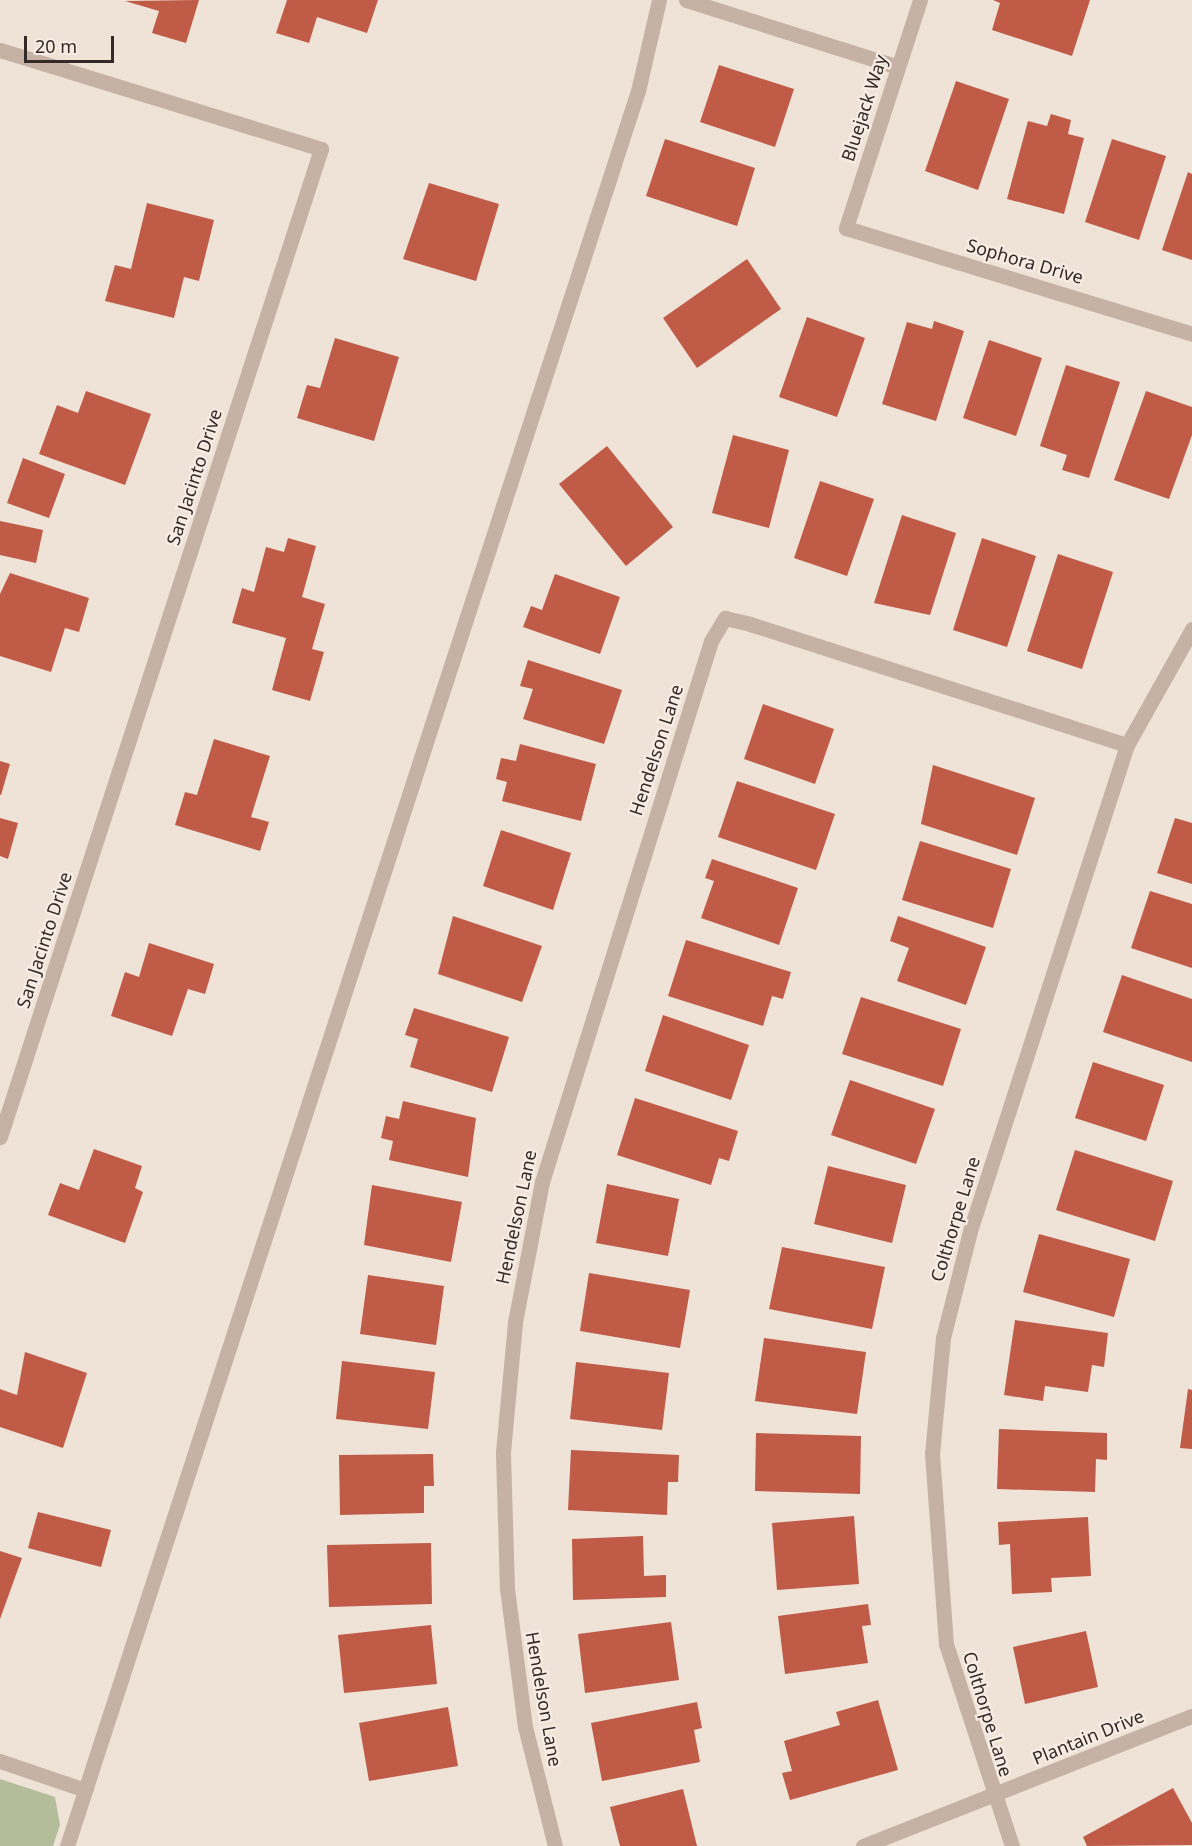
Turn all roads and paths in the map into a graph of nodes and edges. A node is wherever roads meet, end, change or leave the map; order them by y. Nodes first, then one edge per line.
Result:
1 (659, 0) edge
2 (686, 0) edge
3 (920, 0) edge
4 (0, 50) edge
5 (898, 67) junction
6 (846, 228) joint
7 (1192, 334) edge
8 (1192, 629) edge
9 (1127, 745) junction
10 (0, 1137) edge
11 (1192, 1716) edge
12 (0, 1761) edge
13 (85, 1790) junction
14 (993, 1796) junction
15 (67, 1846) edge
16 (555, 1846) edge
17 (863, 1846) edge
18 (1012, 1846) edge

1 - 13 street
2 - 5 street
3 - 5 street, Bluejack Way
4 - 10 street, San Jacinto Drive
5 - 6 street, Bluejack Way
6 - 7 street, Sophora Drive
8 - 9 street, Colthorpe Lane
9 - 14 street, Colthorpe Lane
9 - 16 street, Hendelson Lane
11 - 14 street, Plantain Drive
12 - 13 street
13 - 15 street
14 - 17 street, Plantain Drive
14 - 18 street, Colthorpe Lane

